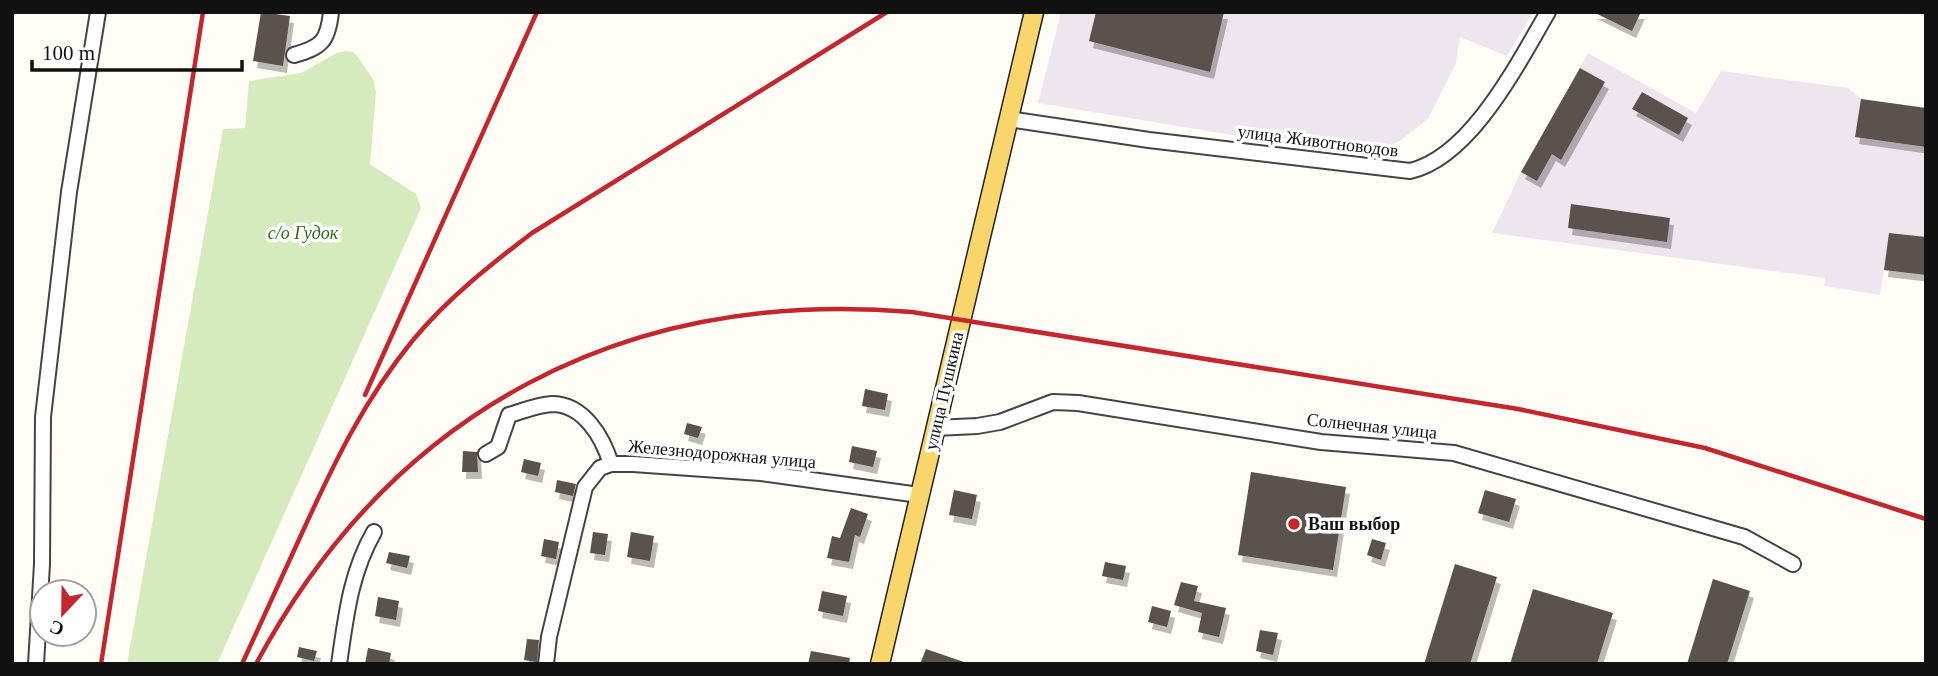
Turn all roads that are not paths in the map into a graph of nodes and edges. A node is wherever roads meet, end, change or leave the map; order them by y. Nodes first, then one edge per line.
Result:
1 (97, 12) edge
2 (331, 12) edge
3 (1034, 12) edge
4 (1548, 12) edge
5 (294, 55) dead end
6 (1008, 119) junction
7 (935, 428) junction
8 (486, 454) dead end
9 (611, 464) junction
10 (919, 495) junction
11 (374, 533) dead end
12 (1793, 564) dead end
13 (36, 664) edge
14 (339, 664) edge
15 (546, 664) edge
16 (880, 664) edge

1 - 13 street
2 - 5 street
3 - 6 main road, улица Пушкина
4 - 6 street, улица Животноводов
6 - 7 main road, улица Пушкина
7 - 10 main road, улица Пушкина
7 - 12 street, Солнечная улица
8 - 9 street
9 - 10 street, Железнодорожная улица
9 - 15 street, Железнодорожная улица
10 - 16 main road, улица Пушкина
11 - 14 street

